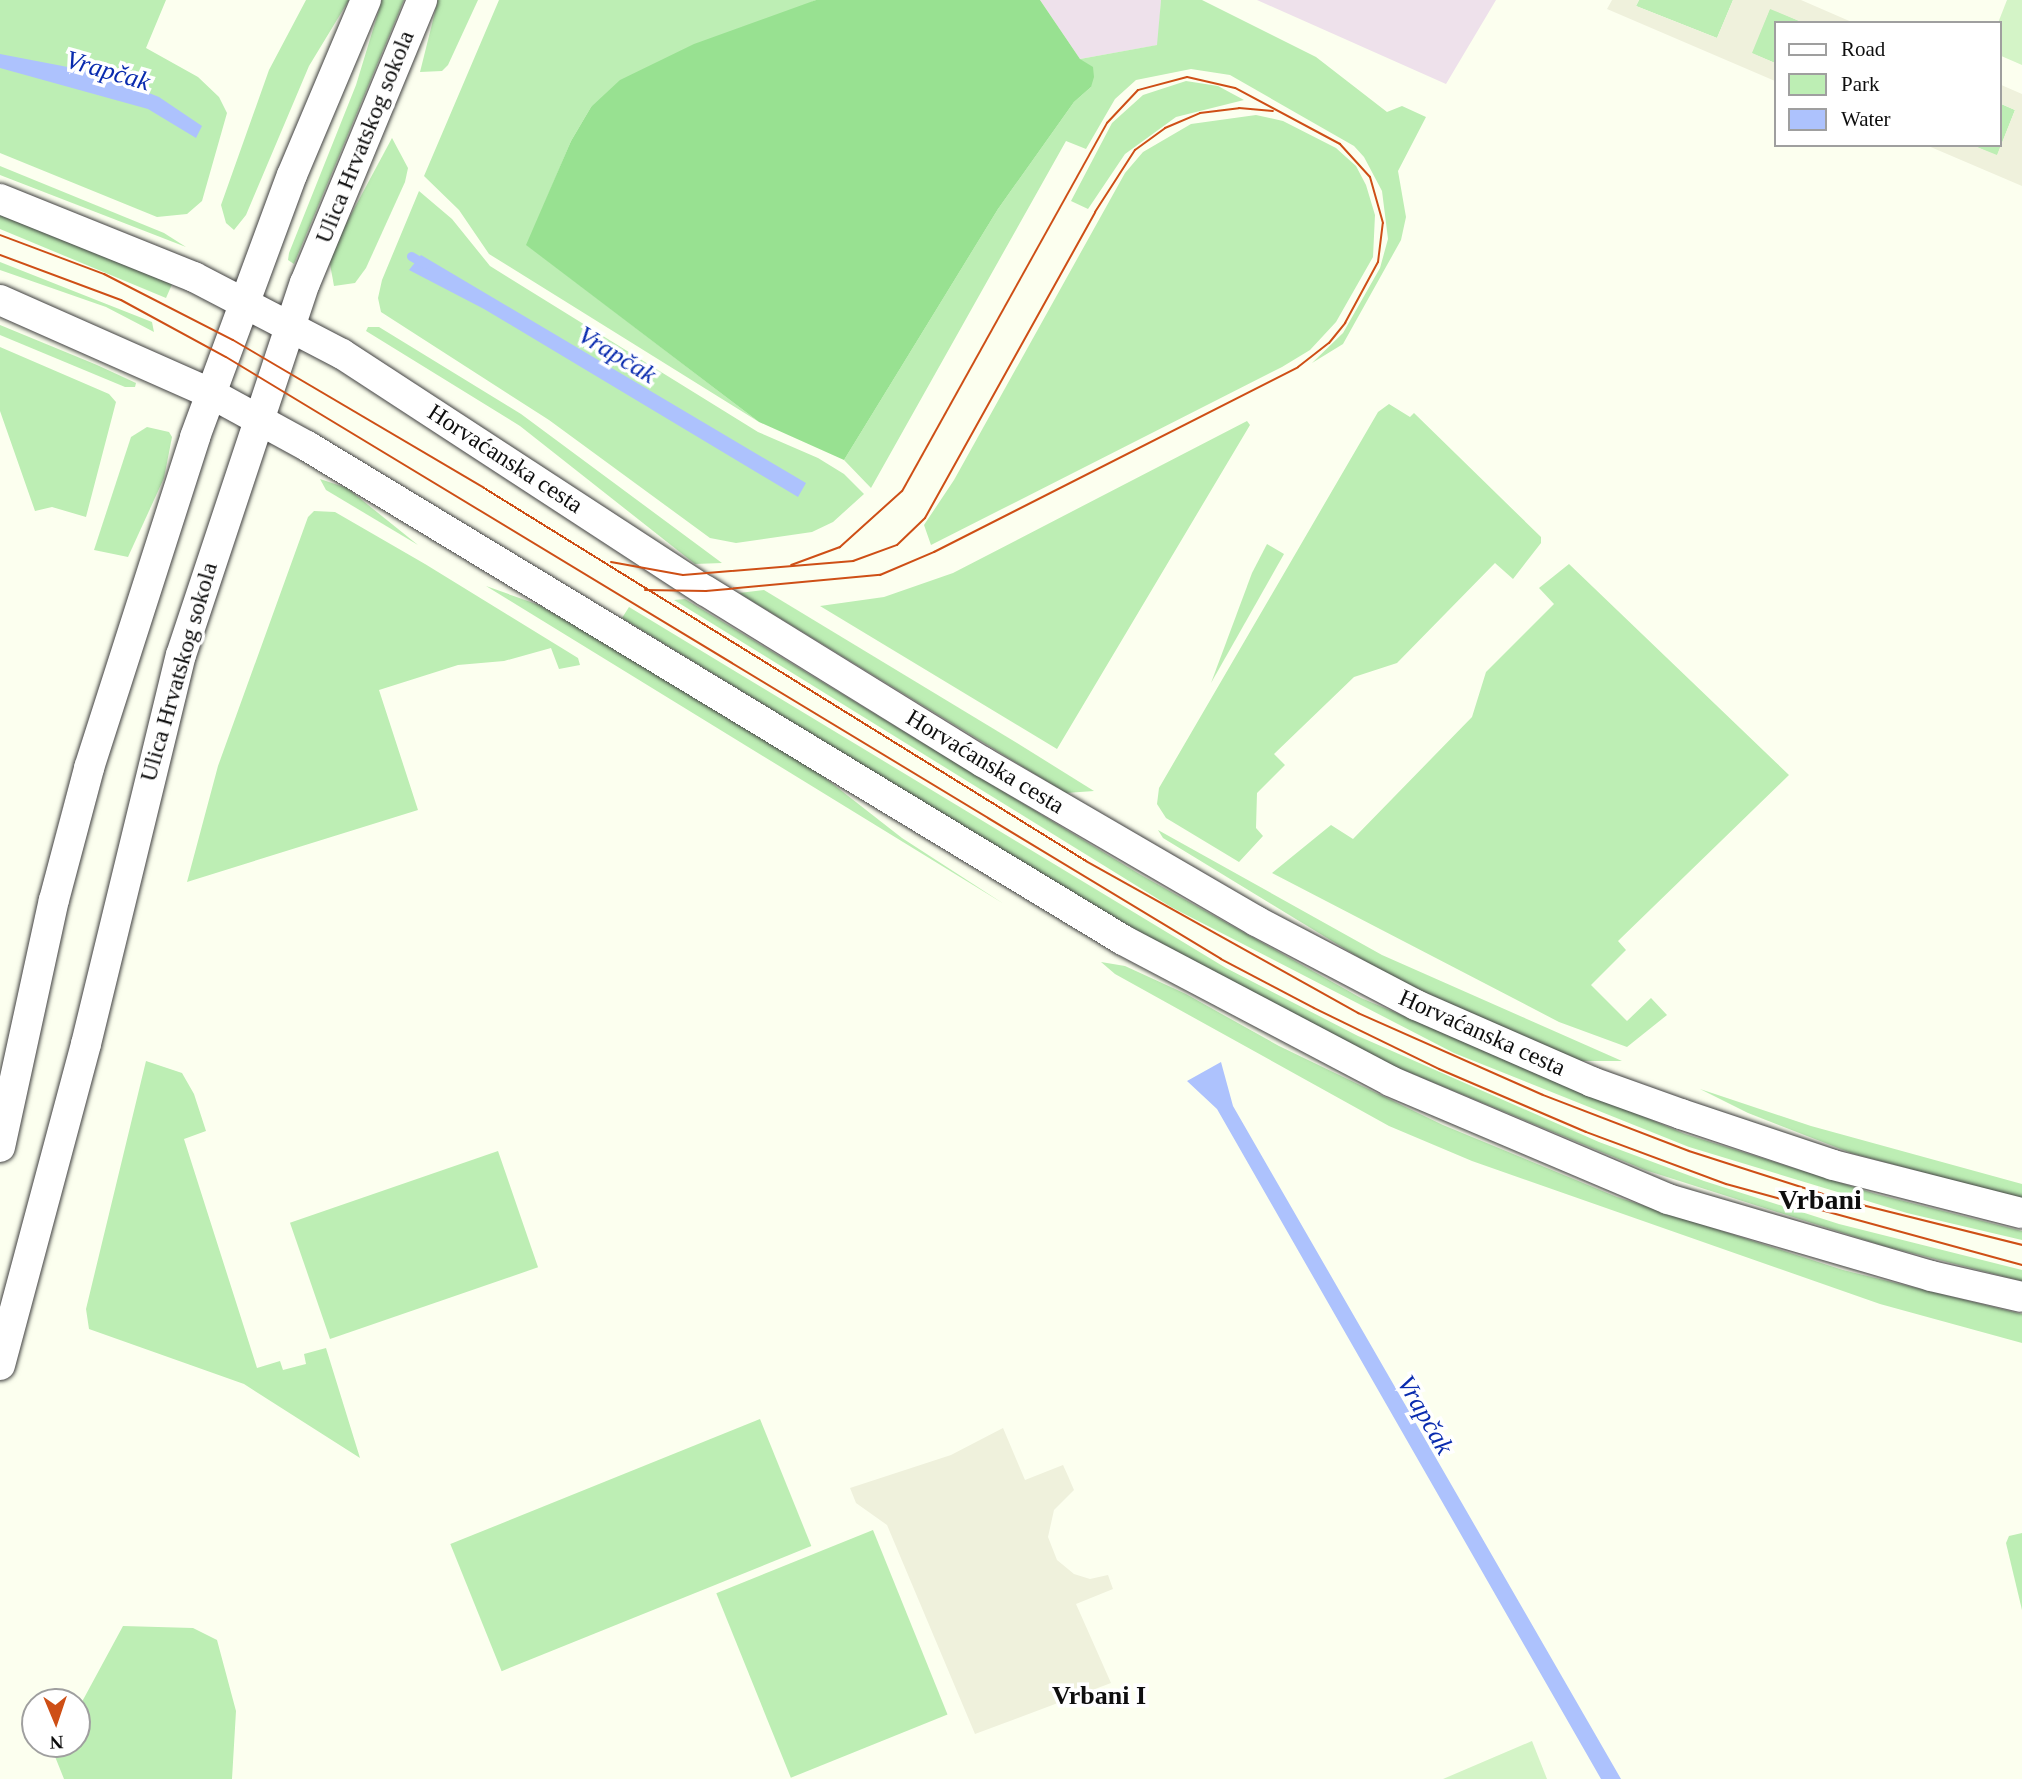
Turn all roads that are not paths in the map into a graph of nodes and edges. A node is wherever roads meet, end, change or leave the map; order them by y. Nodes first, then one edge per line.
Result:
1 (366, 0) edge
2 (422, 0) edge
3 (0, 199) edge
4 (0, 300) edge
5 (246, 303) junction
6 (289, 325) junction
7 (212, 394) junction
8 (257, 418) junction
9 (0, 1147) edge
10 (2022, 1213) edge
11 (2022, 1297) edge
12 (0, 1365) edge

1 - 5 street, Ulica Hrvatskog sokola
2 - 6 street, Ulica Hrvatskog sokola
3 - 5 street, Horvaćanska cesta
4 - 7 street
5 - 6 street, Horvaćanska cesta
5 - 7 street, Ulica Hrvatskog sokola
6 - 8 street, Ulica Hrvatskog sokola
6 - 10 street, Horvaćanska cesta
7 - 8 street
7 - 9 street, Ulica Hrvatskog sokola
8 - 11 street
8 - 12 street, Ulica Hrvatskog sokola

